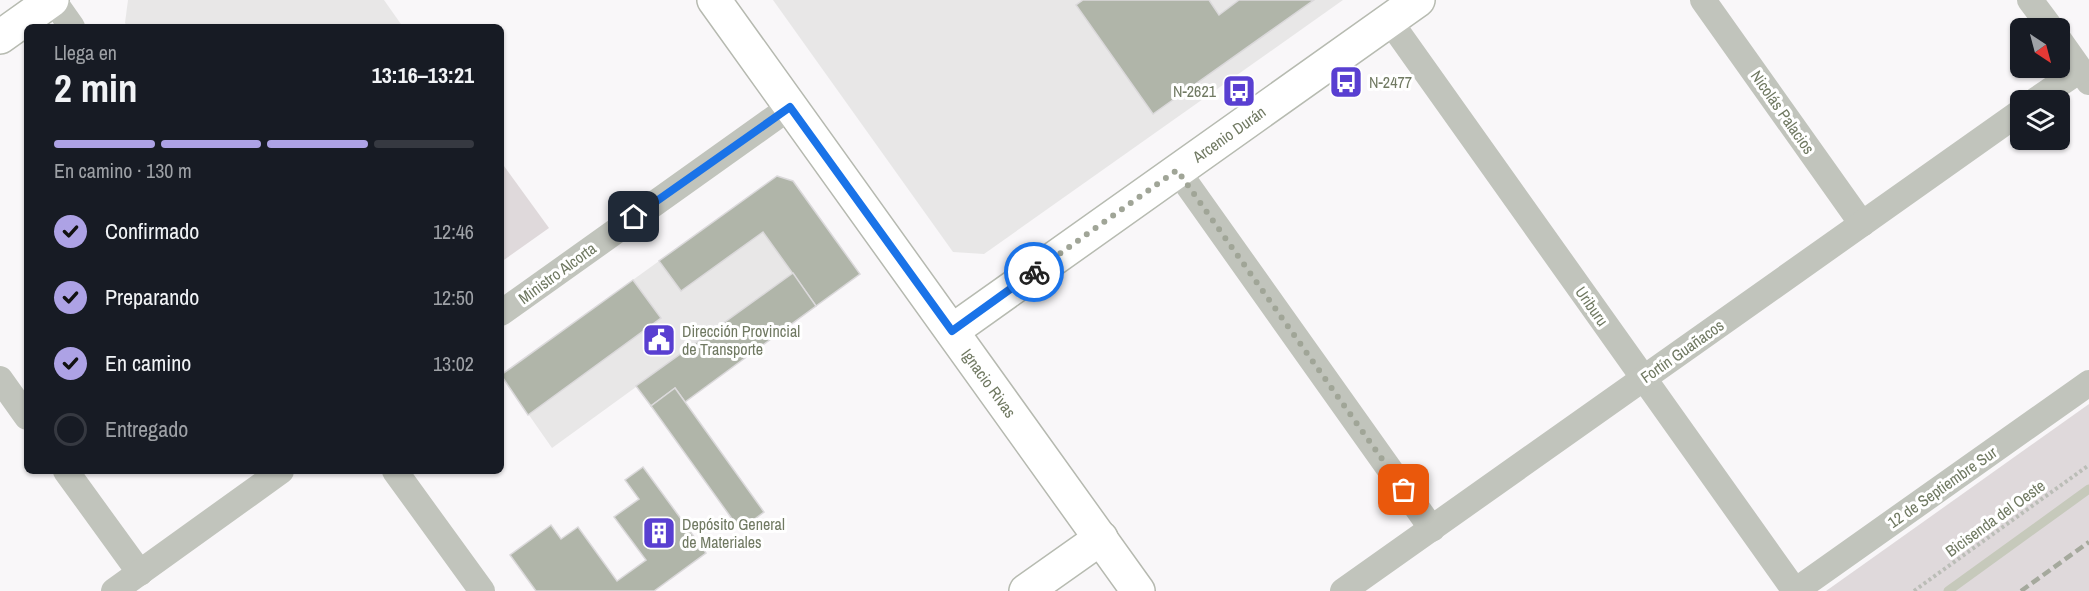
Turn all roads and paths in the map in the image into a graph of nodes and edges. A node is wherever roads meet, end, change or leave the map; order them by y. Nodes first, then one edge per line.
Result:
1 (52, 0) edge
2 (714, 0) edge
3 (1418, 0) edge
4 (1703, 0) edge
5 (2030, 0) edge
6 (2044, 18) edge
7 (1389, 20) junction
8 (70, 24) edge
9 (0, 37) edge
10 (2070, 56) edge
11 (2084, 76) edge
12 (2056, 90) edge
13 (790, 107) junction
14 (2010, 119) edge
15 (1177, 170) junction
16 (1862, 224) junction
17 (504, 311) edge
18 (952, 331) junction
19 (1644, 378) junction
20 (0, 379) edge
21 (2089, 383) edge
22 (24, 413) edge
23 (2089, 465) edge
24 (68, 474) edge
25 (277, 474) edge
26 (397, 474) edge
27 (1432, 529) junction
28 (1101, 538) junction
29 (140, 573) junction
30 (114, 591) edge
31 (482, 591) edge
32 (1026, 591) edge
33 (1138, 591) edge
34 (1343, 591) edge
35 (1795, 591) edge
36 (1914, 591) edge

1 - 8 street
1 - 9 main road
2 - 13 main road, Ignacio Rivas
3 - 7 main road, Arcenio Durán
4 - 16 street, Nicolás Palacios
5 - 6 street
7 - 15 main road, Arcenio Durán
7 - 19 street, Uriburu
10 - 11 street
11 - 12 street
13 - 17 street, Ministro Alcorta
13 - 18 main road, Ignacio Rivas
14 - 16 street, Fortín Guañacos
15 - 18 main road, Arcenio Durán
15 - 27 street
16 - 19 street, Fortín Guañacos
18 - 28 main road, Ignacio Rivas
19 - 27 street, Fortín Guañacos
19 - 35 street, Uriburu
20 - 22 street
21 - 35 street, 12 de Septiembre Sur
23 - 36 path, Bicisenda del Oeste
24 - 29 street
25 - 29 street
26 - 31 street
27 - 34 street, Fortín Guañacos
28 - 32 main road
28 - 33 main road, Ignacio Rivas
29 - 30 street

